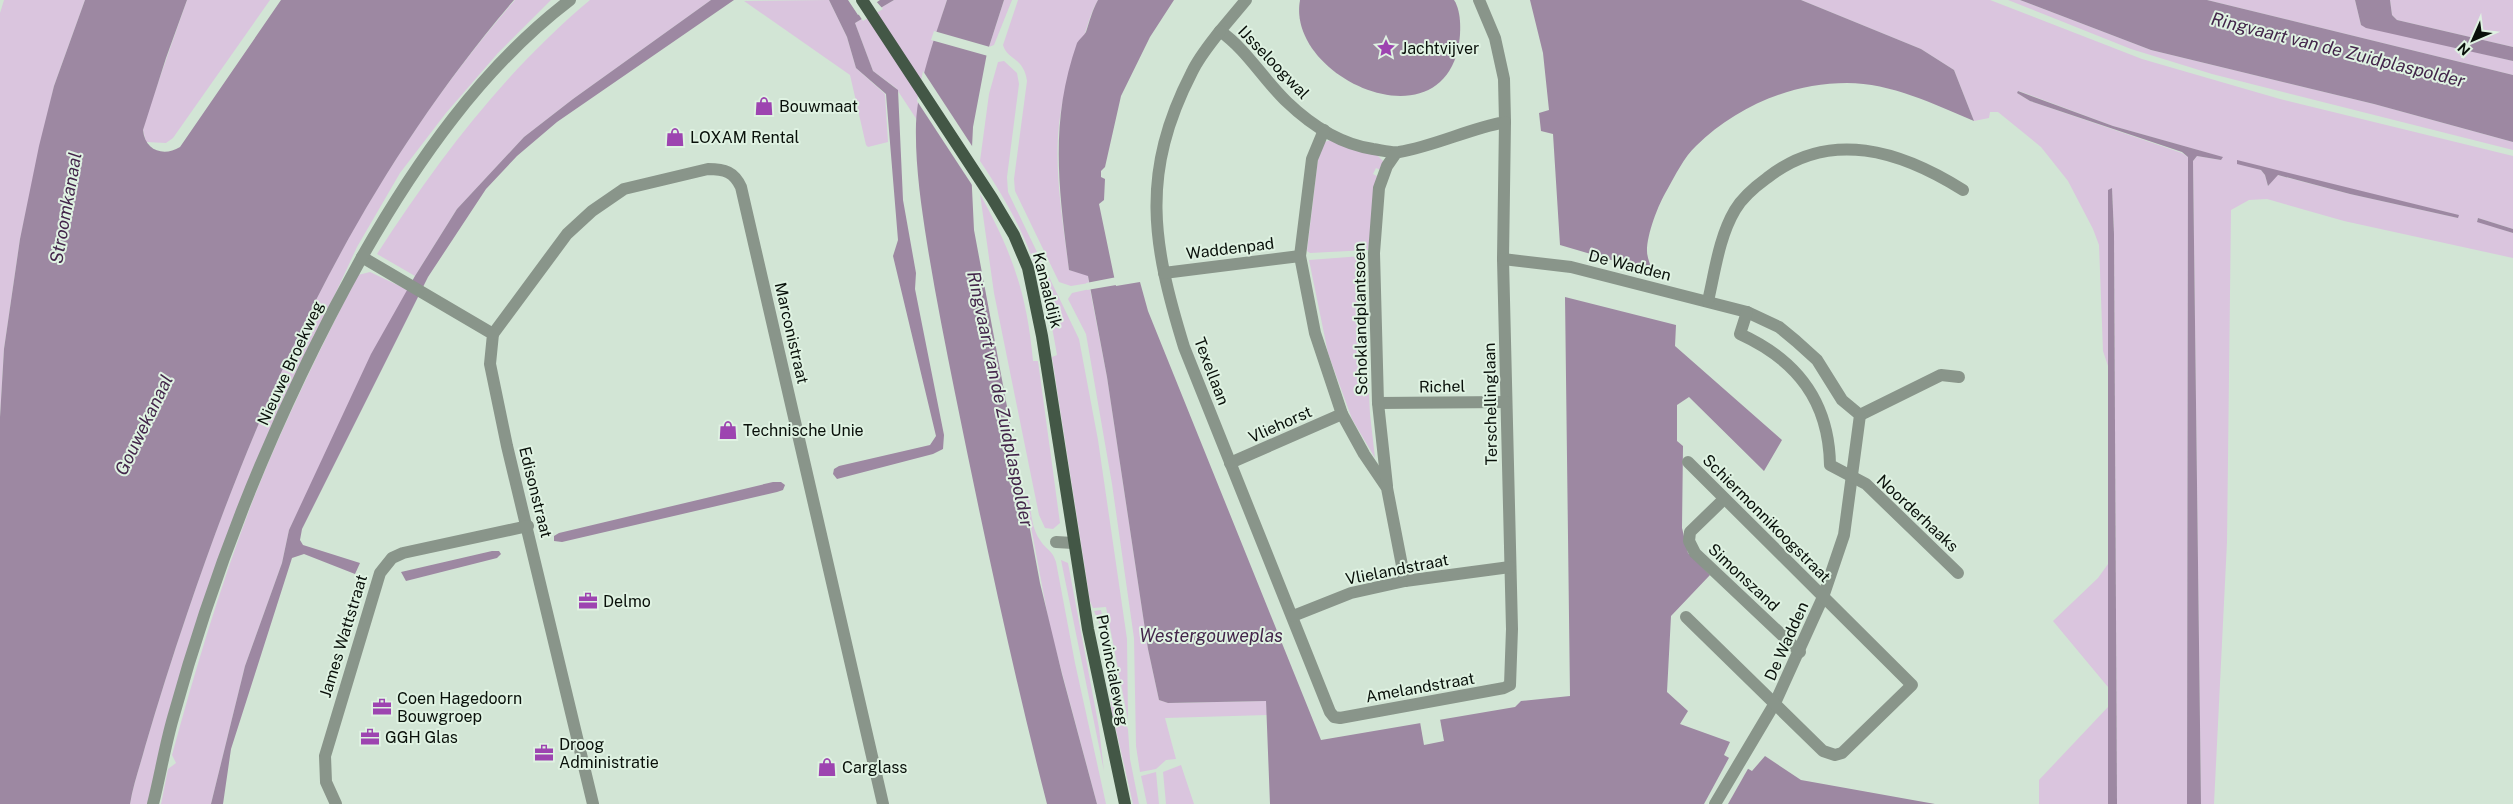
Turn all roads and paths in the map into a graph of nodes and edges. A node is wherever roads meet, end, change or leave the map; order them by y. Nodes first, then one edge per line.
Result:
1 (570, 0) edge
2 (862, 0) edge
3 (1246, 0) edge
4 (1479, 0) edge
5 (1220, 31) junction
6 (1505, 122) junction
7 (1324, 130) junction
8 (1396, 153) junction
9 (1963, 190) dead end
10 (1300, 256) junction
11 (362, 257) junction
12 (1503, 259) junction
13 (1164, 273) junction
14 (1708, 301) junction
15 (1747, 312) junction
16 (492, 334) junction
17 (1960, 377) dead end
18 (1506, 402) junction
19 (1378, 404) junction
20 (1342, 414) junction
21 (1860, 415) junction
22 (1688, 462) dead end
23 (1230, 463) junction
24 (1853, 478) junction
25 (1387, 488) junction
26 (1724, 499) junction
27 (528, 526) junction
28 (1056, 542) dead end
29 (1073, 542) junction
30 (1510, 567) junction
31 (1958, 573) dead end
32 (1405, 581) junction
33 (1823, 598) junction
34 (1293, 616) junction
35 (1686, 617) dead end
36 (1800, 652) junction
37 (1510, 685) joint
38 (1775, 703) junction
39 (1334, 717) joint
40 (153, 804) edge
41 (336, 804) edge
42 (593, 804) edge
43 (883, 804) edge
44 (1125, 804) edge
45 (1715, 804) edge

1 - 11 street, Nieuwe Broekweg
2 - 29 main road, Kanaaldijk
3 - 5 street, IJsseloogwal
4 - 6 street
5 - 7 street, IJsseloogwal
5 - 13 street, Texellaan
6 - 8 street, IJsseloogwal
6 - 12 street, Terschellinglaan
7 - 8 street, IJsseloogwal
7 - 10 street, Schoklandplantsoen
8 - 19 street, Schoklandplantsoen
9 - 14 street
10 - 13 street, Waddenpad
10 - 20 street, Schoklandplantsoen
11 - 16 street
11 - 40 street, Nieuwe Broekweg
12 - 14 street, De Wadden
12 - 18 street, Terschellinglaan
13 - 23 street, Texellaan
14 - 15 street, De Wadden
15 - 21 street, De Wadden
15 - 24 street
16 - 27 street, Edisonstraat
16 - 43 street, Marconistraat
17 - 21 street
18 - 19 street, Richel
18 - 30 street, Terschellinglaan
19 - 25 street, Schoklandplantsoen
20 - 23 street, Vliehorst
20 - 25 street, Schoklandplantsoen
21 - 24 street, De Wadden
22 - 26 street, Schiermonnikoogstraat
23 - 34 street, Texellaan
24 - 31 street, Noorderhaaks
24 - 33 street, De Wadden
25 - 32 street, Schoklandplantsoen
26 - 33 street, Schiermonnikoogstraat
26 - 36 street, Simonszand
27 - 41 street, James Wattstraat
27 - 42 street, Edisonstraat
28 - 29 street
29 - 44 main road, Provincialeweg
30 - 32 street, Vlielandstraat
30 - 37 street, Terschellinglaan
32 - 34 street, Vlielandstraat
33 - 36 street, De Wadden
33 - 38 street, Schiermonnikoogstraat
34 - 39 street, Texellaan
35 - 38 street
36 - 38 street, De Wadden
37 - 39 street, Amelandstraat
38 - 45 street, De Wadden

